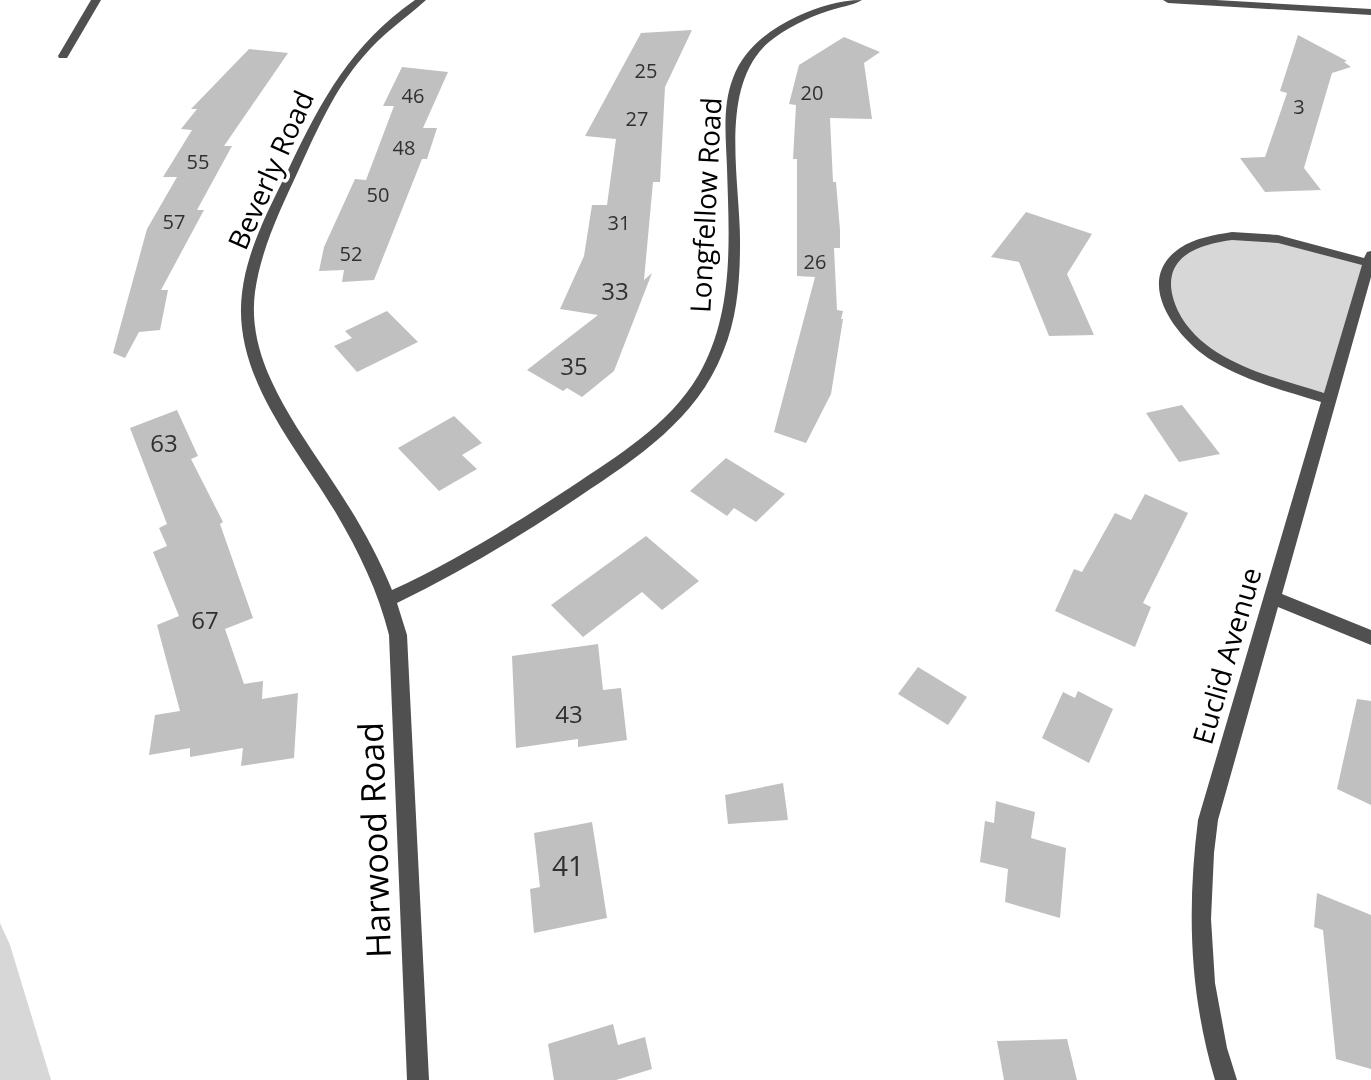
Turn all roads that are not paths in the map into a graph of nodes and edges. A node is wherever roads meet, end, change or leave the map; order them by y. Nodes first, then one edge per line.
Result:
1 (96, 0) edge
2 (421, 0) edge
3 (857, 0) edge
4 (1168, 0) edge
5 (1371, 12) edge
6 (63, 56) dead end
7 (1370, 259) edge
8 (1366, 292) edge
9 (1328, 399) junction
10 (1271, 597) junction
11 (390, 598) junction
12 (1371, 638) edge
13 (418, 1080) edge
14 (1226, 1080) edge

1 - 6 street
2 - 11 street, Beverly Road
3 - 11 street, Longfellow Road
4 - 5 street
7 - 8 street, Euclid Avenue
7 - 9 street
8 - 9 street, Euclid Avenue
9 - 10 street, Euclid Avenue
10 - 12 street
10 - 14 street, Euclid Avenue
11 - 13 street, Harwood Road

